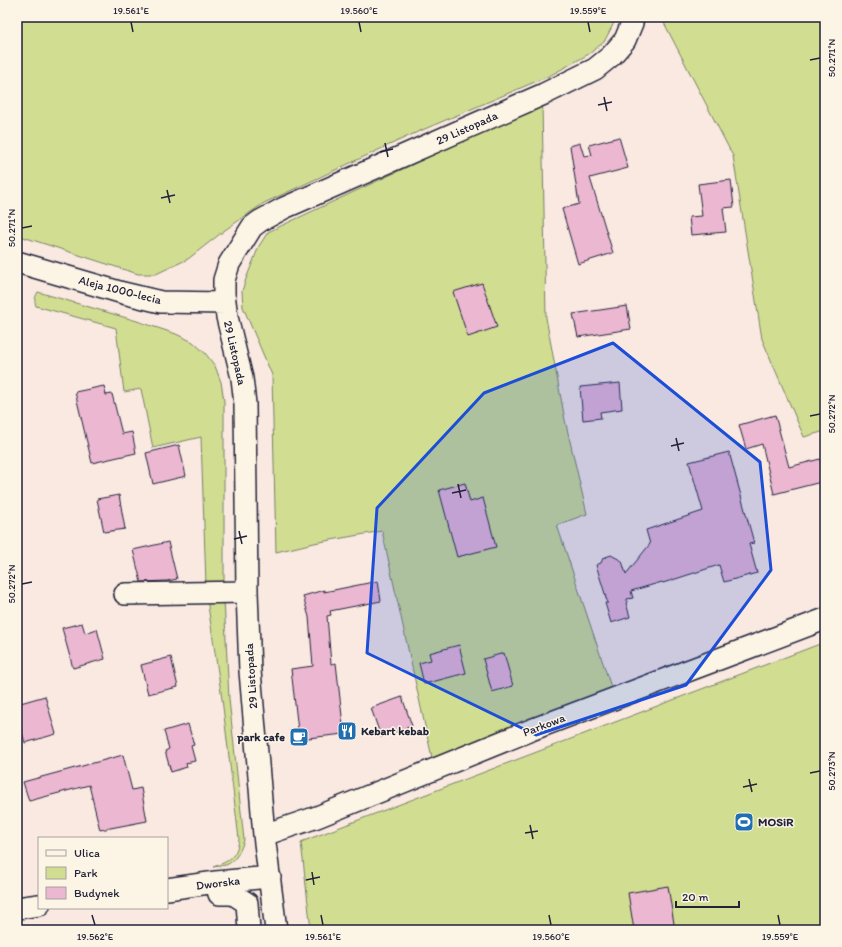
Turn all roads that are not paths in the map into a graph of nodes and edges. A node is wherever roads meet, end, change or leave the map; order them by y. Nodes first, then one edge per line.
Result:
1 (633, 17) edge
2 (17, 262) edge
3 (225, 303) junction
4 (247, 592) junction
5 (125, 594) dead end
6 (825, 619) edge
7 (264, 835) junction
8 (270, 877) junction
9 (216, 882) junction
10 (168, 889) edge
11 (38, 905) edge
12 (17, 908) edge
13 (250, 930) edge
14 (276, 930) edge

1 - 3 street, 29 Listopada
2 - 3 street, Aleja 1000-lecia
3 - 4 street, 29 Listopada
4 - 5 street
4 - 7 street, 29 Listopada
6 - 7 street, Parkowa
7 - 8 street, 29 Listopada
8 - 9 street, Dworska
8 - 14 street, 29 Listopada
9 - 10 street, Dworska
9 - 13 street
11 - 12 street

